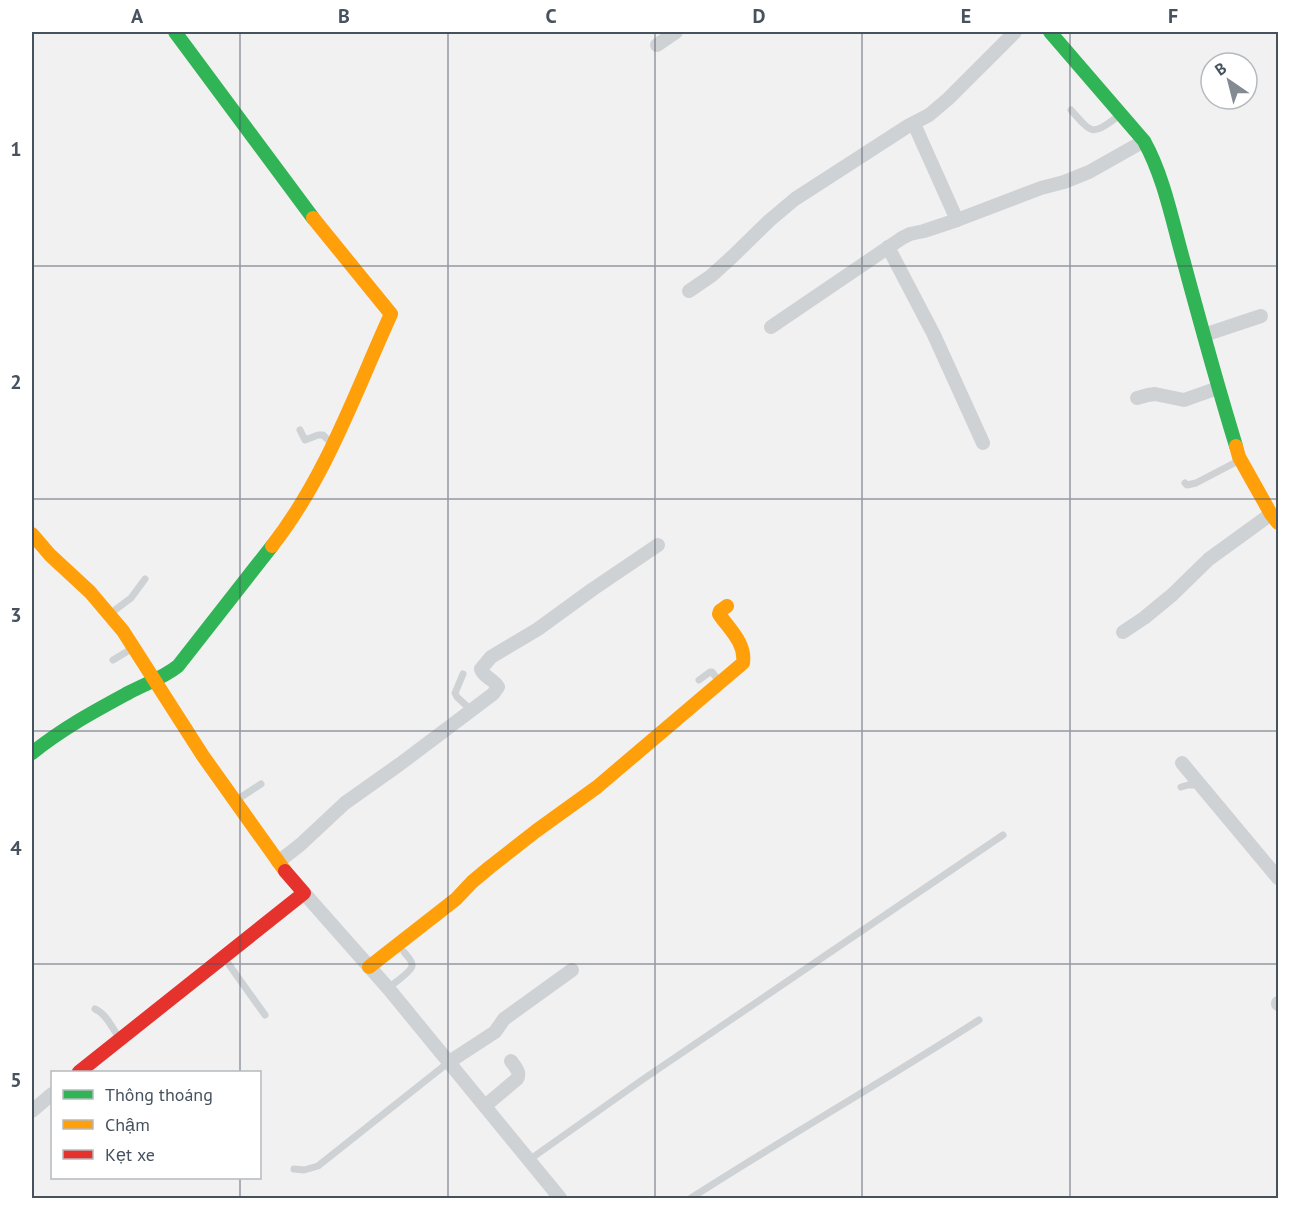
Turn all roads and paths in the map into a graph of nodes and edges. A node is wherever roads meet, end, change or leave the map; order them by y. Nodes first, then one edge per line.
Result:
1 (175, 32) edge
2 (676, 32) edge
3 (1015, 32) edge
4 (1050, 32) edge
5 (657, 45) dead end
6 (1071, 110) dead end
7 (1120, 115) junction
8 (914, 124) junction
9 (1144, 141) junction
10 (957, 220) junction
11 (888, 247) junction
12 (689, 291) dead end
13 (1261, 316) dead end
14 (771, 327) dead end
15 (1203, 335) junction
16 (1218, 388) junction
17 (1137, 398) dead end
18 (300, 430) dead end
19 (982, 443) dead end
20 (332, 445) junction
21 (1240, 460) junction
22 (1185, 483) dead end
23 (1275, 519) edge
24 (32, 534) edge
25 (658, 545) dead end
26 (146, 579) dead end
27 (727, 606) dead end
28 (109, 615) junction
29 (1123, 632) dead end
30 (133, 648) junction
31 (113, 660) dead end
32 (463, 674) dead end
33 (154, 680) junction
34 (699, 680) dead end
35 (720, 683) junction
36 (471, 710) junction
37 (32, 753) edge
38 (1182, 763) dead end
39 (261, 784) dead end
40 (1202, 786) junction
41 (1181, 787) dead end
42 (235, 801) junction
43 (1003, 834) dead end
44 (278, 862) junction
45 (1278, 878) edge
46 (304, 893) junction
47 (404, 952) dead end
48 (223, 957) junction
49 (369, 967) junction
50 (572, 970) dead end
51 (388, 988) junction
52 (94, 1009) dead end
53 (265, 1015) dead end
54 (979, 1020) dead end
55 (120, 1040) junction
56 (511, 1061) dead end
57 (449, 1062) junction
58 (80, 1071) edge
59 (51, 1095) edge
60 (485, 1106) junction
61 (32, 1111) edge
62 (529, 1160) junction
63 (294, 1169) dead end
64 (560, 1198) edge
65 (691, 1198) edge

1 - 20 street
2 - 5 street
3 - 8 street
4 - 7 street
6 - 7 lane
7 - 9 street
8 - 10 street
8 - 12 street
9 - 10 street
9 - 15 street
10 - 11 street
11 - 14 street
11 - 19 street
13 - 15 street
15 - 16 street
16 - 17 street
16 - 21 street
18 - 20 lane
20 - 33 street
21 - 22 lane
21 - 23 street
23 - 29 street
24 - 28 street
25 - 36 street
26 - 28 lane
27 - 35 street
28 - 30 street
30 - 31 lane
30 - 33 street
32 - 36 lane
33 - 37 street
33 - 42 street
34 - 35 lane
35 - 49 street
36 - 44 street
38 - 40 street
39 - 42 lane
40 - 41 lane
40 - 45 street
42 - 44 street
43 - 62 lane
44 - 46 street
46 - 48 street
46 - 49 street
47 - 51 lane
48 - 53 lane
48 - 55 street
49 - 51 street
50 - 57 street
51 - 57 street
52 - 55 lane
54 - 65 lane
55 - 58 street
56 - 60 street
57 - 60 street
57 - 63 lane
59 - 61 street
60 - 62 street
62 - 64 street

